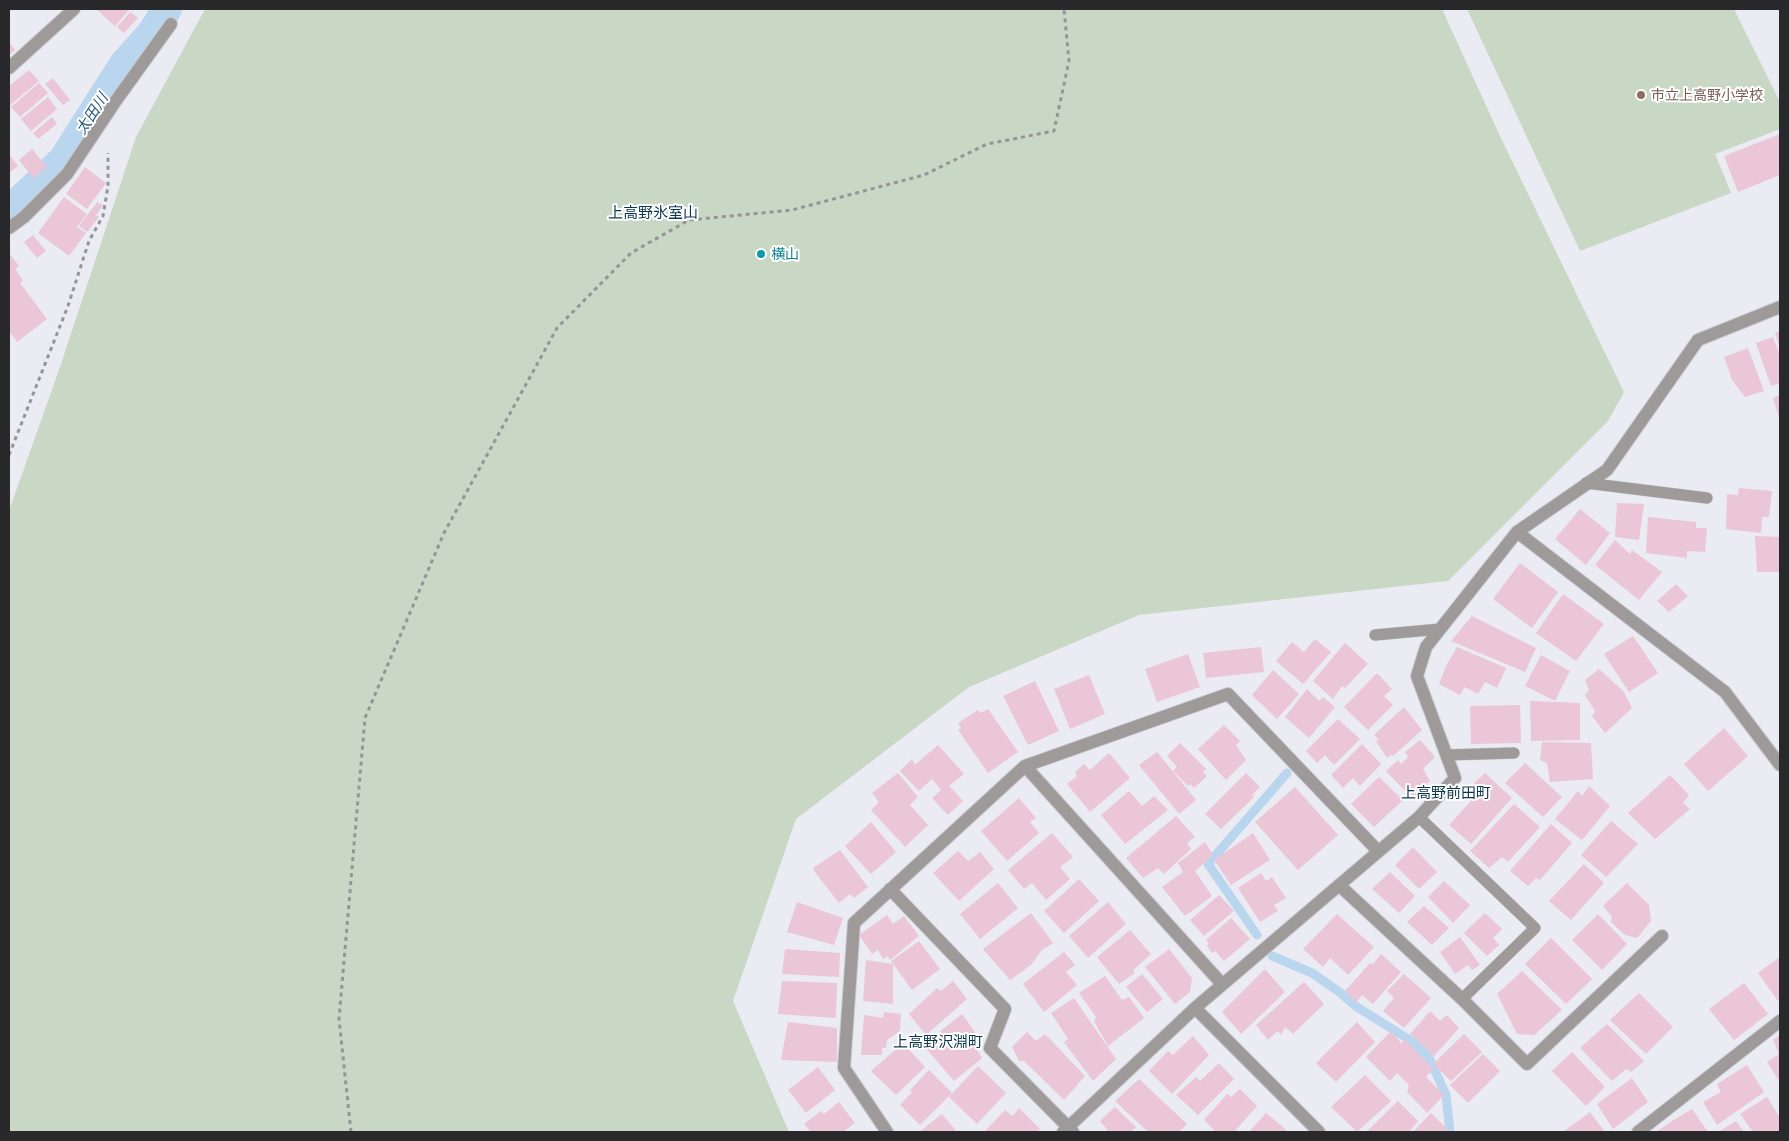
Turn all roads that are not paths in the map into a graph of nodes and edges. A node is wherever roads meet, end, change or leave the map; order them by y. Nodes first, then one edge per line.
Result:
1 (74, 9) edge
2 (171, 24) dead end
3 (9, 68) edge
4 (10, 224) edge
5 (1780, 307) edge
6 (1586, 483) junction
7 (1707, 498) dead end
8 (1517, 532) junction
9 (1440, 629) junction
10 (1375, 635) dead end
11 (1514, 753) dead end
12 (1446, 755) junction
13 (1780, 765) edge
14 (1025, 766) junction
15 (1419, 816) junction
16 (1378, 851) junction
17 (1339, 885) junction
18 (890, 889) junction
19 (1662, 936) dead end
20 (1222, 984) junction
21 (1462, 999) junction
22 (1195, 1008) junction
23 (1780, 1021) edge
24 (1068, 1131) edge
25 (887, 1132) edge
26 (1319, 1132) edge
27 (1638, 1132) edge

1 - 3 street
2 - 4 street
5 - 6 street
6 - 7 lane
6 - 8 street
8 - 9 street
8 - 13 street
9 - 10 lane
9 - 12 street
11 - 12 lane
12 - 15 street
14 - 16 street
14 - 18 street
14 - 20 street
15 - 16 street
15 - 21 lane
16 - 17 street
17 - 20 street
17 - 21 street
18 - 24 street
18 - 25 street
19 - 21 street
20 - 22 street
22 - 24 street
22 - 26 street
23 - 27 street

